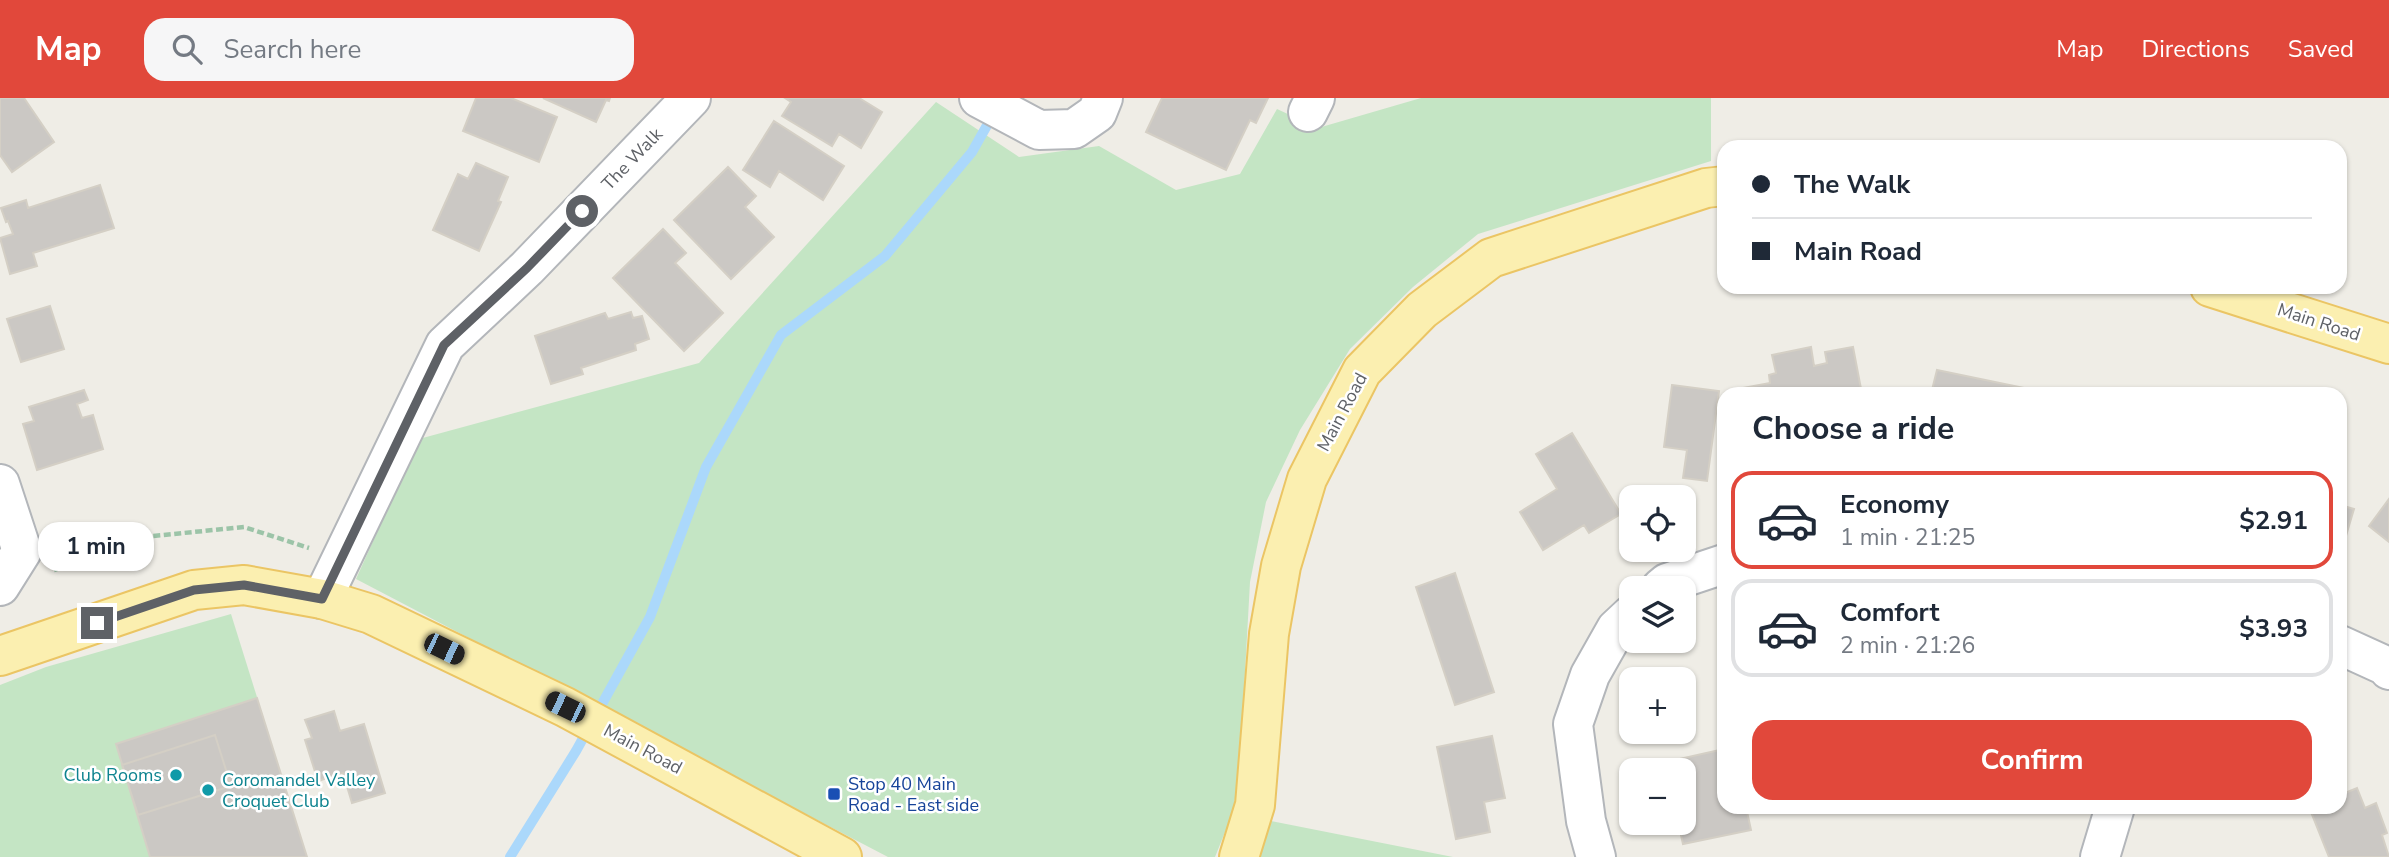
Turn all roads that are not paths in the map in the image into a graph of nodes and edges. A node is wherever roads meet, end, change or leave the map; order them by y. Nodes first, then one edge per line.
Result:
1 (691, 98) edge
2 (979, 98) edge
3 (1103, 98) edge
4 (1717, 187) edge
5 (2232, 294) edge
6 (2389, 344) edge
7 (0, 484) edge
8 (1717, 566) edge
9 (1688, 576) edge
10 (0, 586) edge
11 (322, 599) junction
12 (1619, 626) edge
13 (2347, 648) edge
14 (0, 656) edge
15 (2389, 670) edge
16 (2113, 814) edge
17 (836, 855) edge
18 (1239, 857) edge
19 (1596, 857) edge
20 (2100, 857) edge

1 - 11 street, The Walk
2 - 3 street
4 - 18 main road, Main Road
5 - 6 main road, Main Road
7 - 10 street
8 - 9 street
11 - 14 main road, Main Road
11 - 17 main road, Main Road
12 - 19 street
13 - 15 street
16 - 20 street

